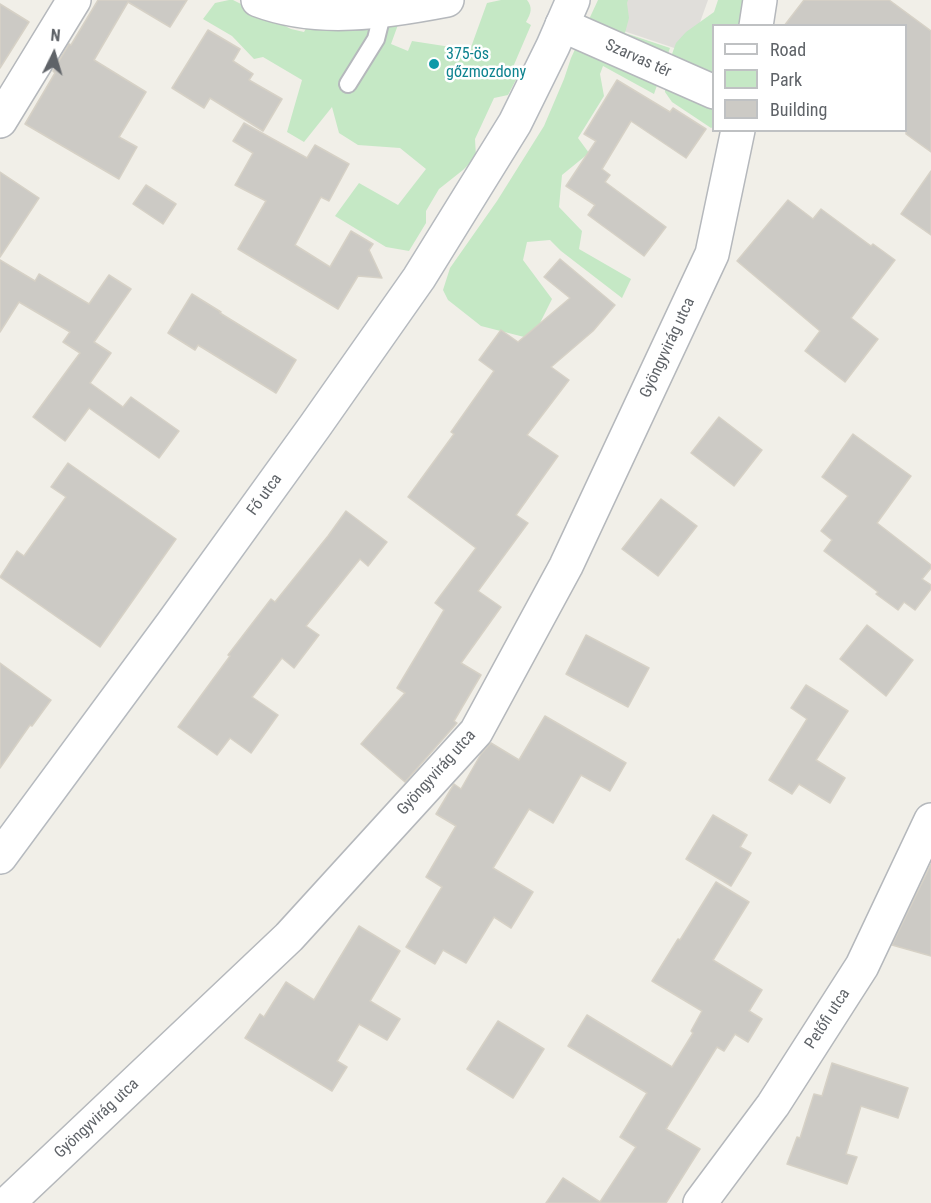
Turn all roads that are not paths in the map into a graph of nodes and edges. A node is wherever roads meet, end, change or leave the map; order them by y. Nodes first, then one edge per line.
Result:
1 (74, 0) edge
2 (258, 0) edge
3 (447, 0) edge
4 (760, 0) edge
5 (383, 11) junction
6 (567, 13) edge
7 (756, 24) edge
8 (348, 84) dead end
9 (712, 91) edge
10 (0, 121) edge
11 (738, 132) edge
12 (931, 820) edge
13 (0, 856) edge
14 (8, 1203) edge
15 (700, 1203) edge

1 - 10 street
2 - 5 street
3 - 5 street
4 - 7 street
5 - 8 lane
6 - 9 street, Szarvas tér
6 - 13 street, Fő utca
11 - 14 street, Gyöngyvirág utca
12 - 15 street, Petőfi utca

